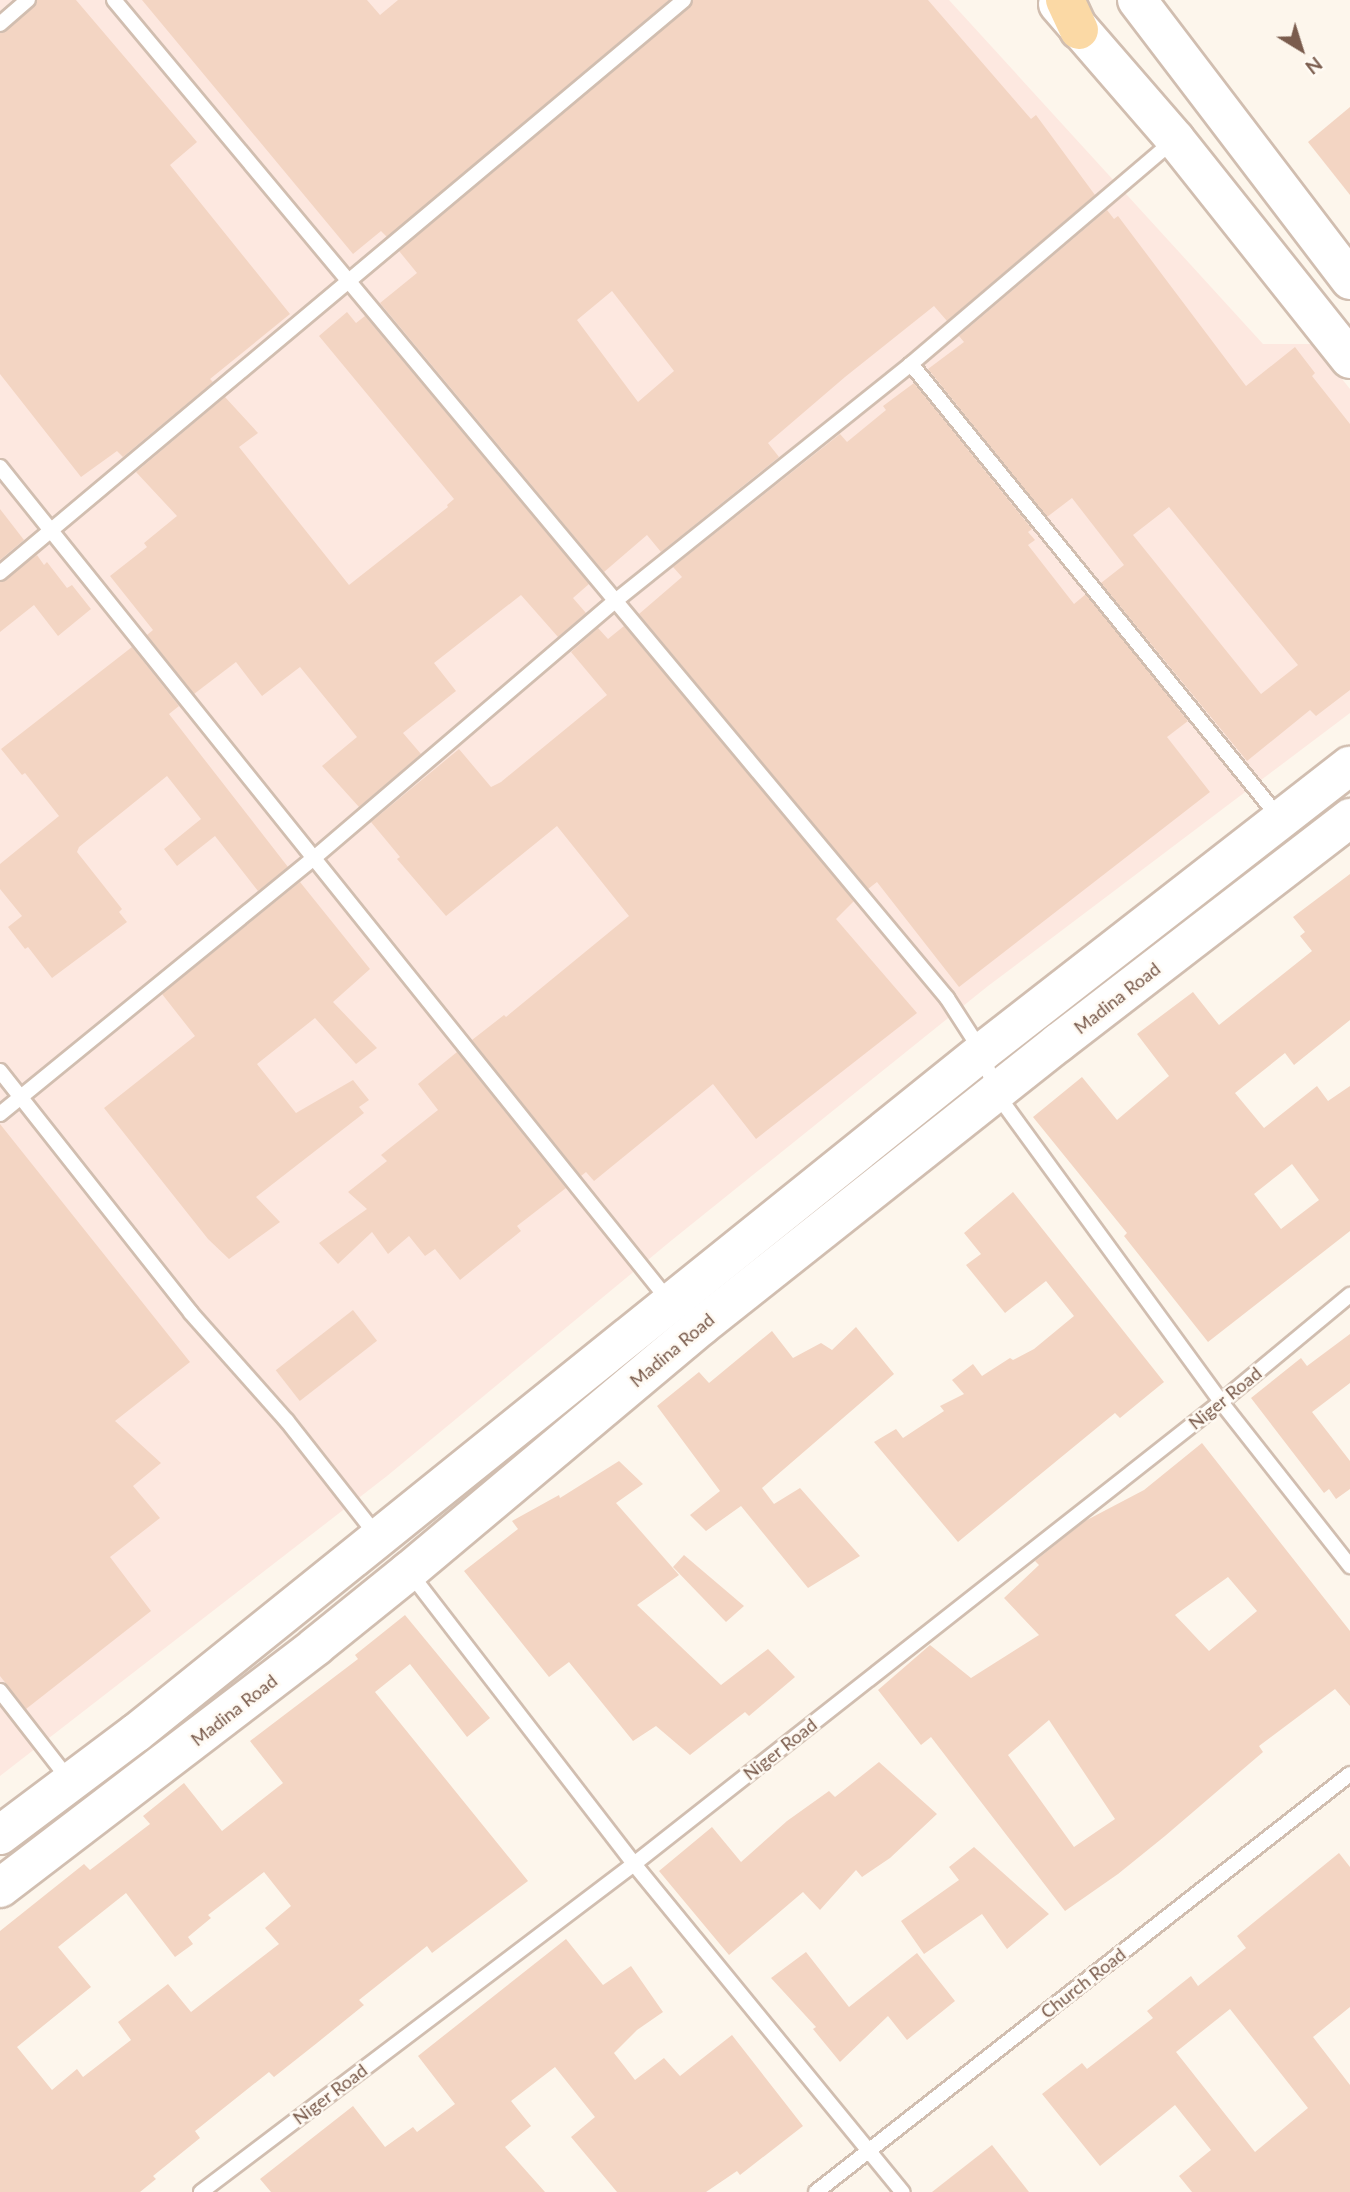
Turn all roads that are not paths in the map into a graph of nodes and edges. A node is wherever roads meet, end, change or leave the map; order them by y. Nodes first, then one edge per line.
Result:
1 (29, 0) edge
2 (114, 0) edge
3 (684, 0) edge
4 (1054, 0) edge
5 (1137, 0) edge
6 (1072, 15) edge
7 (0, 23) edge
8 (1175, 139) junction
9 (1350, 280) edge
10 (349, 283) junction
11 (1350, 359) edge
12 (911, 364) junction
13 (0, 467) edge
14 (52, 531) junction
15 (0, 573) edge
16 (614, 602) junction
17 (1350, 766) edge
18 (1350, 818) edge
19 (1281, 820) junction
20 (314, 858) junction
21 (982, 1052) junction
22 (0, 1071) edge
23 (996, 1093) junction
24 (22, 1098) junction
25 (0, 1114) edge
26 (1350, 1295) edge
27 (671, 1304) junction
28 (1221, 1402) junction
29 (379, 1538) junction
30 (1350, 1566) edge
31 (409, 1572) junction
32 (0, 1691) edge
33 (1350, 1774) edge
34 (72, 1783) junction
35 (0, 1835) edge
36 (634, 1864) junction
37 (0, 1888) edge
38 (869, 2151) junction
39 (201, 2192) edge
40 (816, 2192) edge
41 (902, 2192) edge

1 - 7 lane
2 - 10 lane
3 - 10 lane
4 - 6 main road
5 - 9 main road
6 - 8 main road
8 - 11 main road
8 - 12 lane
10 - 14 lane
10 - 16 lane
12 - 16 lane
12 - 19 lane
13 - 14 lane
14 - 15 lane
14 - 20 lane
16 - 20 lane
16 - 21 lane
17 - 19 main road, Madina Road
18 - 23 main road, Madina Road
19 - 21 main road, Madina Road
20 - 24 lane
20 - 27 lane
21 - 23 lane
21 - 27 main road, Madina Road
22 - 24 lane
23 - 28 lane
23 - 31 main road, Madina Road
24 - 25 lane
24 - 29 lane
26 - 28 lane, Niger Road
27 - 29 main road, Madina Road
28 - 30 lane
28 - 36 lane, Niger Road
29 - 34 main road, Madina Road
31 - 36 lane
31 - 37 main road, Madina Road
32 - 34 lane
33 - 38 lane, Church Road
34 - 35 main road, Madina Road
36 - 38 lane
36 - 39 lane, Niger Road
38 - 40 lane, Church Road
38 - 41 lane

